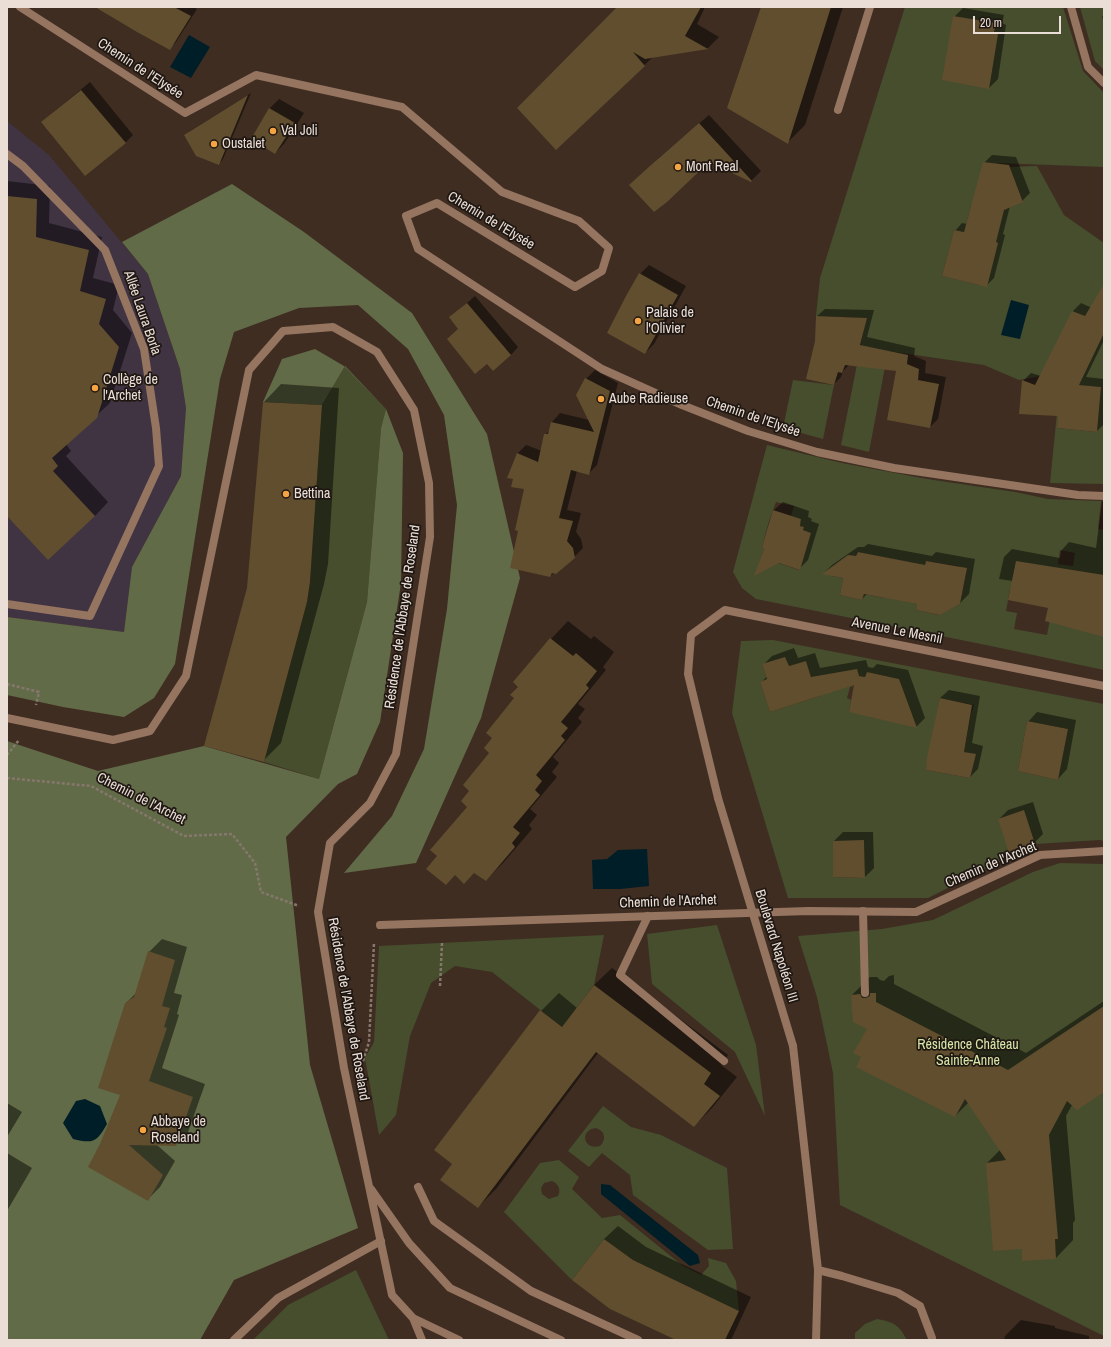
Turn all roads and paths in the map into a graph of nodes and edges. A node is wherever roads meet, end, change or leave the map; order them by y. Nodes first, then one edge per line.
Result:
1 (20, 7) edge
2 (870, 7) edge
3 (1071, 7) edge
4 (1104, 83) edge
5 (838, 110) dead end
6 (7, 154) edge
7 (1104, 496) edge
8 (7, 604) edge
9 (691, 635) joint
10 (7, 684) edge
11 (1104, 686) edge
12 (7, 718) edge
13 (34, 723) junction
14 (7, 778) edge
15 (1104, 851) edge
16 (863, 911) junction
17 (318, 912) junction
18 (648, 916) junction
19 (442, 922) junction
20 (380, 925) joint
21 (440, 986) dead end
22 (866, 993) dead end
23 (724, 1061) dead end
24 (344, 1068) junction
25 (369, 1185) junction
26 (418, 1187) dead end
27 (381, 1241) junction
28 (818, 1270) junction
29 (413, 1318) junction
30 (234, 1340) edge
31 (422, 1340) edge
32 (459, 1340) edge
33 (561, 1340) edge
34 (638, 1340) edge
35 (816, 1340) edge
36 (932, 1340) edge

1 - 7 street, Chemin de l'Elysée
2 - 5 street
3 - 4 street
6 - 8 street, Allée Laura Borla
9 - 11 street, Avenue Le Mesnil
9 - 28 street, Boulevard Napoléon III, bridge
10 - 13 path
12 - 13 street, Résidence de l'Abbaye de Roseland
13 - 17 street, Résidence de l'Abbaye de Roseland
14 - 17 path, Chemin de l'Archet
15 - 16 street, Chemin de l'Archet
16 - 18 street, Chemin de l'Archet
16 - 22 street
17 - 24 street, Résidence de l'Abbaye de Roseland
18 - 19 street, Chemin de l'Archet
18 - 23 street
19 - 20 street, Chemin de l'Archet
19 - 21 path
20 - 24 path
24 - 25 street, Résidence de l'Abbaye de Roseland
25 - 27 street, Résidence de l'Abbaye de Roseland
25 - 33 street, Résidence de l'Abbaye de Roseland
26 - 34 street
27 - 29 street, Résidence de l'Abbaye de Roseland
27 - 30 street
28 - 35 street, Boulevard Napoléon III
28 - 36 street
29 - 31 street
29 - 32 street, Résidence de l'Abbaye de Roseland

